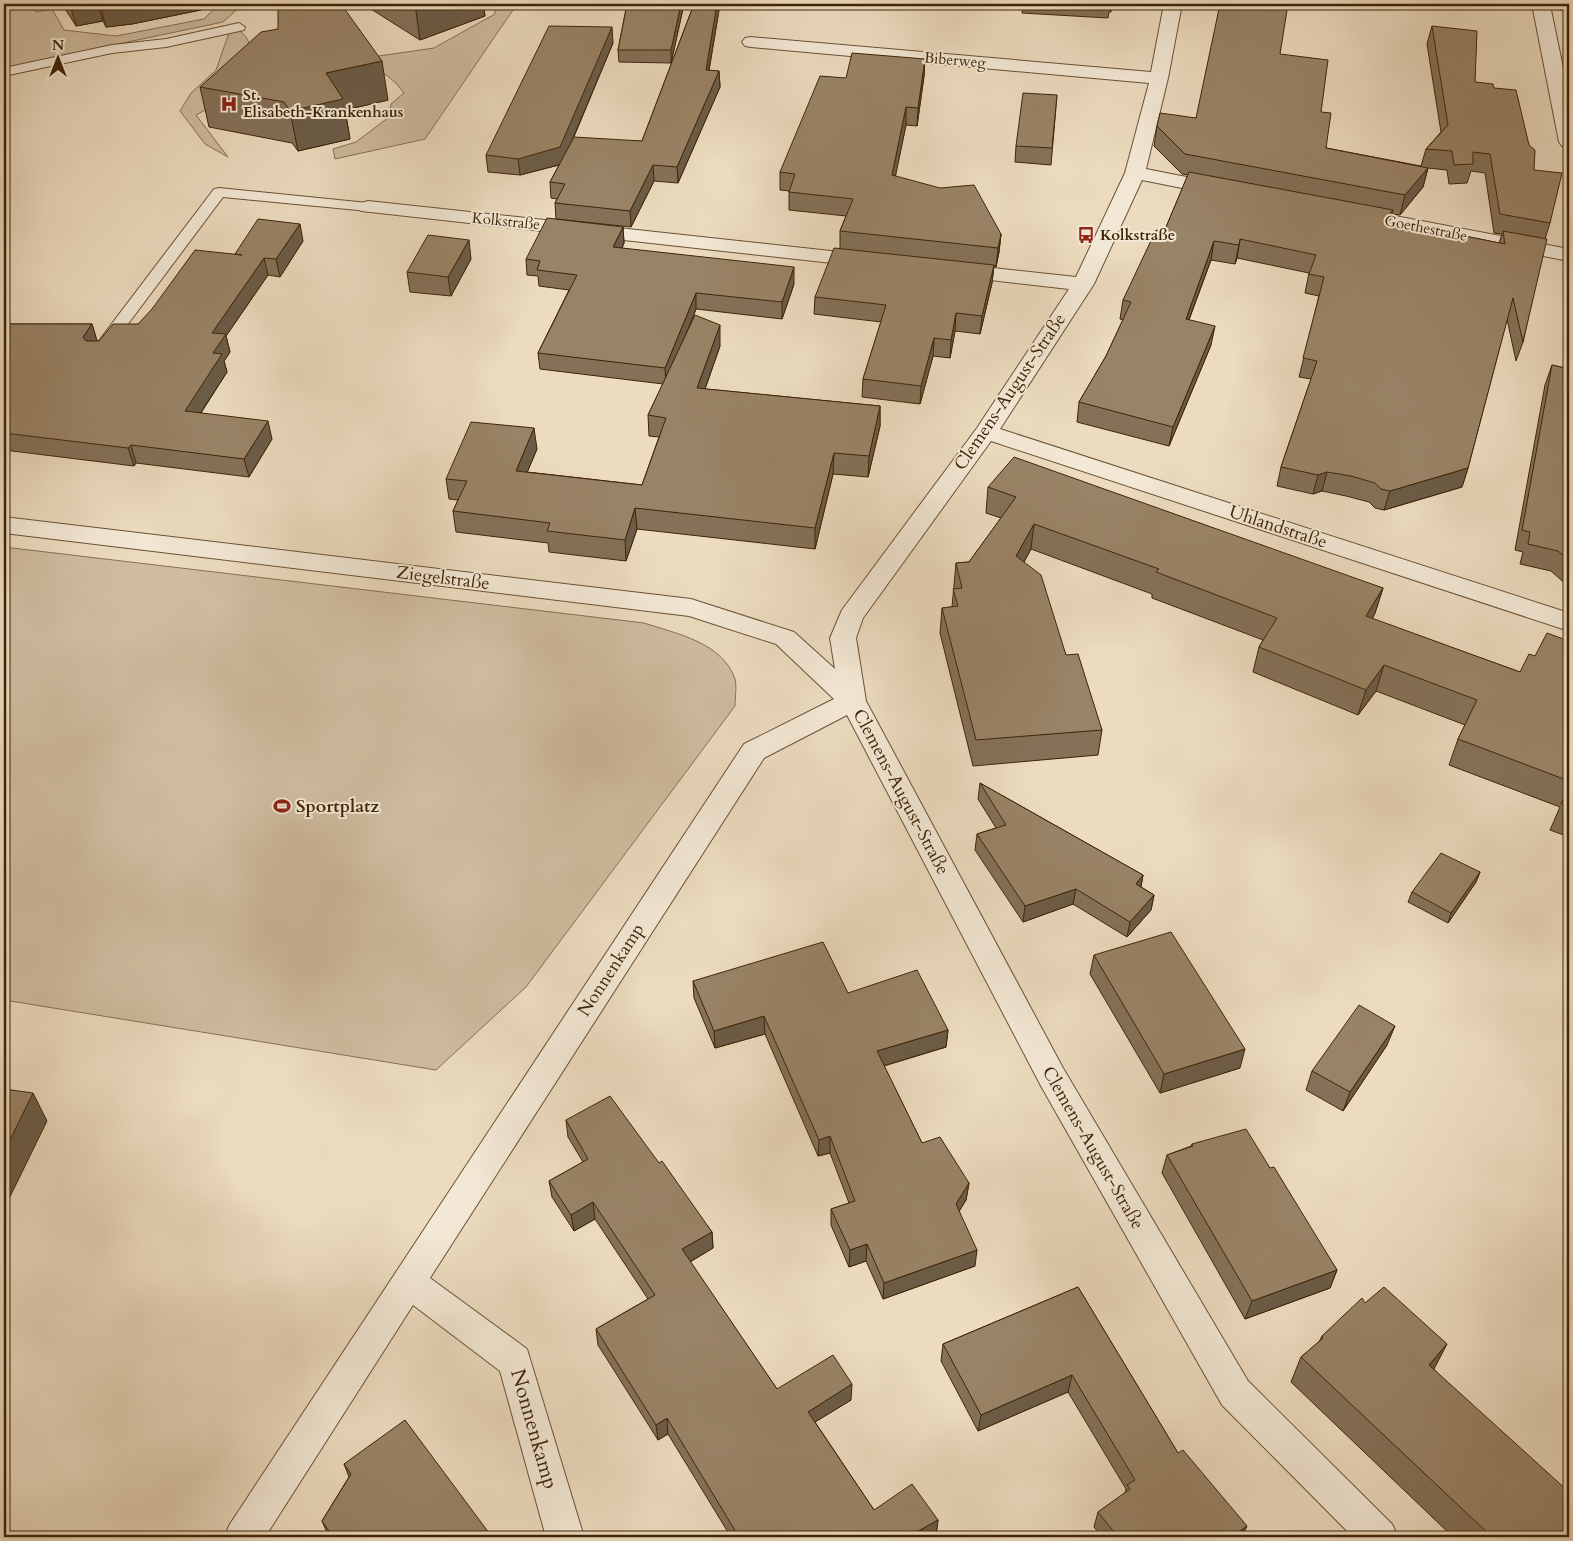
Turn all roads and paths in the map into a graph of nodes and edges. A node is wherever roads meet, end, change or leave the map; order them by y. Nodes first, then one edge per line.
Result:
1 (1173, 4) edge
2 (1541, 4) edge
3 (1558, 4) edge
4 (1569, 6) edge
5 (239, 27) dead end
6 (751, 42) dead end
7 (4, 72) edge
8 (1159, 78) junction
9 (1569, 142) edge
10 (1135, 173) junction
11 (1241, 193) edge
12 (368, 207) joint
13 (1338, 211) edge
14 (1569, 255) edge
15 (886, 263) edge
16 (936, 268) edge
17 (1083, 284) junction
18 (98, 354) edge
19 (986, 432) junction
20 (4, 525) edge
21 (1569, 622) edge
22 (853, 702) junction
23 (410, 1283) junction
24 (243, 1537) edge
25 (565, 1537) edge
26 (1379, 1537) edge

1 - 8 street, Clemens-August-Straße
2 - 9 street
3 - 4 street
5 - 7 lane
6 - 8 street, Biberweg
8 - 10 street, Clemens-August-Straße
10 - 11 street
10 - 17 street, Clemens-August-Straße
12 - 15 street, Kolkstraße
12 - 18 lane, Kolkstraße
13 - 14 street, Goethestraße
16 - 17 street
17 - 19 street, Clemens-August-Straße
19 - 21 street, Uhlandstraße
19 - 22 street, Clemens-August-Straße
20 - 22 street, Ziegelstraße
22 - 23 street, Nonnenkamp
22 - 26 street, Clemens-August-Straße
23 - 24 street, Nonnenkamp
23 - 25 street, Nonnenkamp

